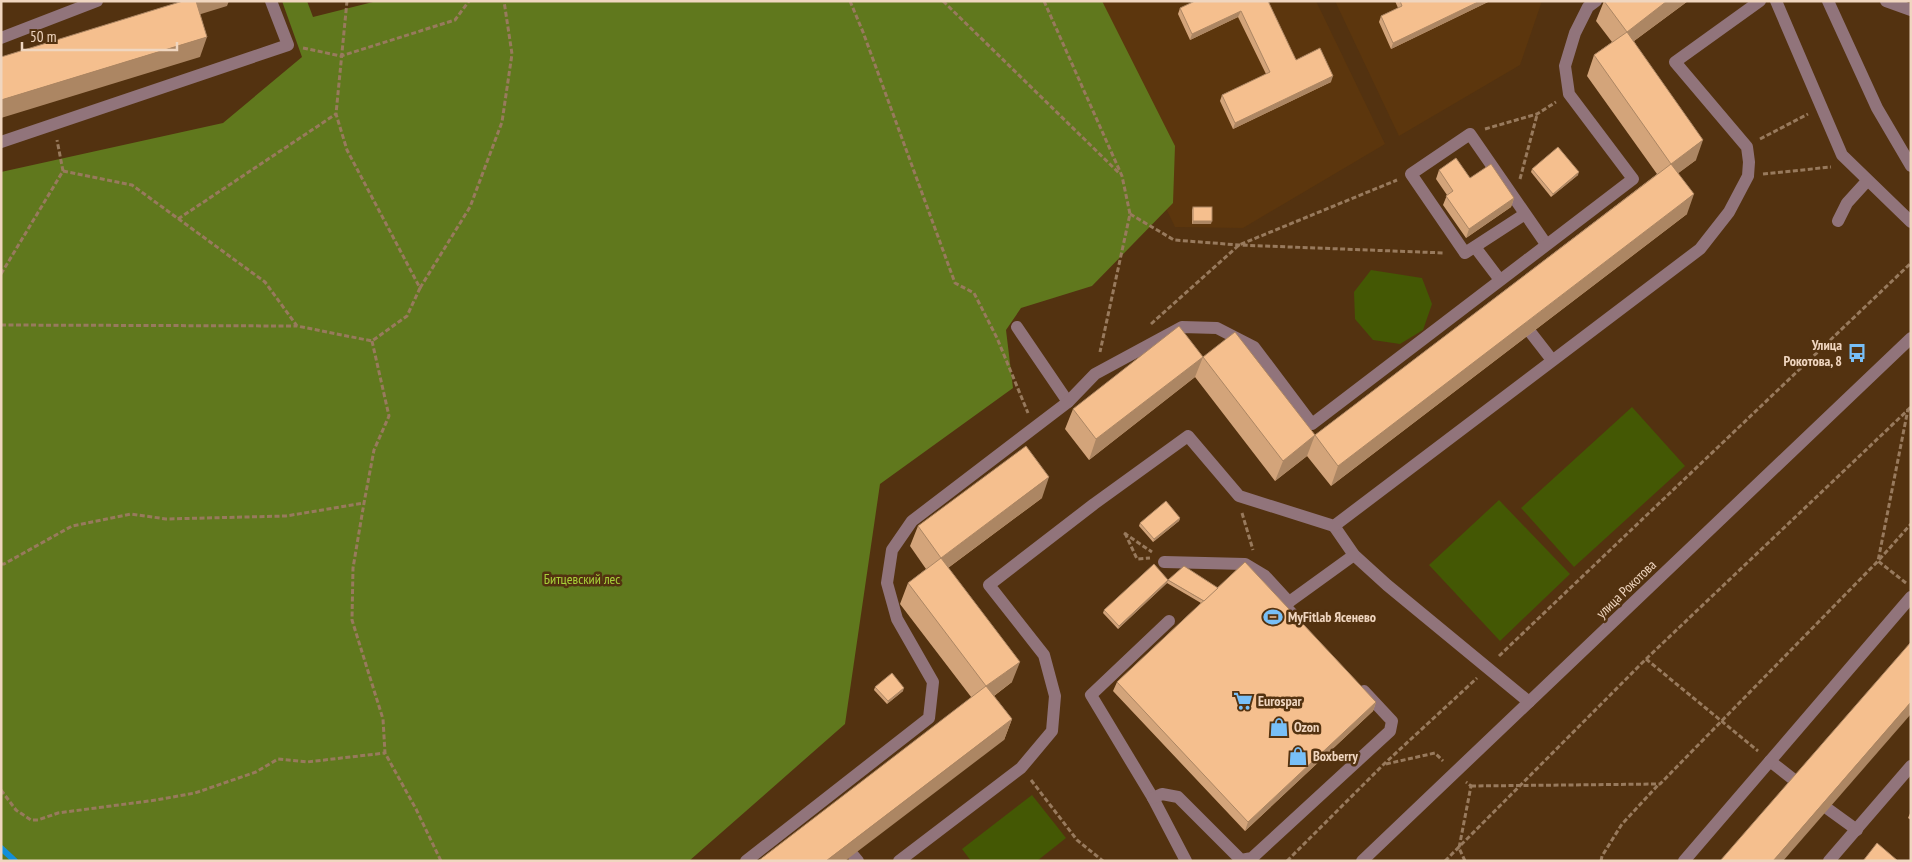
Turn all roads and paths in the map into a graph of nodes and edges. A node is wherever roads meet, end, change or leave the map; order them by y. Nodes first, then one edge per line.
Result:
1 (97, 1) edge
2 (271, 1) edge
3 (347, 1) edge
4 (469, 1) edge
5 (504, 1) edge
6 (850, 1) edge
7 (943, 1) edge
8 (1044, 1) edge
9 (1596, 1) edge
10 (1760, 1) edge
11 (1776, 1) edge
12 (1828, 1) edge
13 (1886, 1) edge
14 (1911, 10) edge
15 (1, 38) edge
16 (288, 45) junction
17 (342, 56) junction
18 (1569, 94) junction
19 (1821, 106) junction
20 (336, 114) junction
21 (1537, 114) junction
22 (54, 124) junction
23 (1470, 134) junction
24 (1, 142) edge
25 (1747, 147) junction
26 (1852, 165) junction
27 (1911, 166) edge
28 (63, 170) junction
29 (1410, 174) junction
30 (1122, 176) junction
31 (1748, 176) junction
32 (1867, 181) junction
33 (1515, 200) junction
34 (1130, 214) junction
35 (1525, 214) junction
36 (178, 219) junction
37 (1838, 221) dead end
38 (1911, 222) edge
39 (1546, 244) junction
40 (1239, 245) junction
41 (1470, 250) junction
42 (1911, 263) edge
43 (1, 274) edge
44 (1497, 282) junction
45 (420, 288) junction
46 (1503, 297) edge
47 (1, 325) edge
48 (297, 326) junction
49 (1017, 327) dead end
50 (1146, 328) dead end
51 (1531, 333) edge
52 (1911, 338) edge
53 (372, 340) junction
54 (1552, 360) junction
55 (1095, 374) junction
56 (1068, 402) junction
57 (1909, 408) edge
58 (1034, 428) junction
59 (1239, 496) junction
60 (364, 503) junction
61 (1911, 524) edge
62 (1334, 526) junction
63 (1153, 553) dead end
64 (1354, 555) junction
65 (1158, 560) joint
66 (1878, 561) junction
67 (1, 564) edge
68 (1265, 576) junction
69 (1911, 586) edge
70 (1911, 598) edge
71 (1289, 602) junction
72 (1169, 621) dead end
73 (1306, 628) edge
74 (1646, 659) junction
75 (1487, 668) junction
76 (1352, 678) edge
77 (1529, 702) junction
78 (1721, 721) junction
79 (385, 753) junction
80 (1770, 761) junction
81 (1911, 766) edge
82 (1022, 768) junction
83 (1798, 783) edge
84 (1660, 784) junction
85 (1520, 785) junction
86 (1471, 786) dead end
87 (1, 790) edge
88 (1154, 798) junction
89 (816, 806) junction
90 (1828, 810) edge
91 (824, 817) edge
92 (1857, 830) junction
93 (441, 861) edge
94 (746, 861) edge
95 (899, 861) edge
96 (1103, 861) edge
97 (1186, 861) edge
98 (1288, 861) edge
99 (1362, 861) edge
100 (1445, 861) edge
101 (1601, 861) edge
102 (1684, 861) edge
103 (1829, 861) edge

1 - 15 street
2 - 16 street
3 - 17 path
4 - 17 path
5 - 45 path
6 - 58 path
7 - 30 path
8 - 30 path
9 - 18 street
10 - 25 street
11 - 19 street
12 - 27 street
13 - 14 street
16 - 17 path
16 - 22 street
17 - 20 path
18 - 21 path
18 - 39 street
19 - 25 path
19 - 26 street
20 - 36 path
20 - 45 path
21 - 23 path
21 - 33 path
22 - 24 street
22 - 28 path
23 - 29 street
23 - 33 street
25 - 31 street
26 - 31 path
26 - 32 street
28 - 36 path
28 - 43 path
29 - 40 path
29 - 41 street
30 - 34 path
31 - 54 street
32 - 37 street
32 - 38 street
33 - 35 street
34 - 40 path
34 - 55 path
35 - 39 street
35 - 41 street
36 - 48 path
39 - 44 street
40 - 41 path
40 - 50 path
41 - 44 street
42 - 75 path
44 - 46 street
44 - 55 street
45 - 53 path
47 - 48 path
48 - 53 path
49 - 56 street
51 - 54 street
52 - 77 street, улица Рокотова
53 - 60 path
54 - 62 street
55 - 56 street
56 - 58 street
57 - 66 path
57 - 74 path
58 - 89 street
59 - 62 street
59 - 68 path
59 - 82 street
60 - 67 path
60 - 79 path
61 - 66 path
62 - 64 street
63 - 65 path
64 - 71 street
64 - 75 street
65 - 68 street
66 - 69 path
66 - 78 path
68 - 71 street
70 - 80 street
71 - 73 street
72 - 88 street
74 - 78 path
74 - 85 path
75 - 77 street
75 - 98 path
76 - 88 street
77 - 99 street, улица Рокотова
78 - 80 path
78 - 84 path
79 - 87 path
79 - 93 path
80 - 83 street
80 - 102 street
81 - 92 street
82 - 95 street
82 - 96 path
84 - 85 path
84 - 101 path
85 - 86 path
85 - 100 path
88 - 97 street
89 - 91 street
89 - 94 street
90 - 92 street
92 - 103 street

